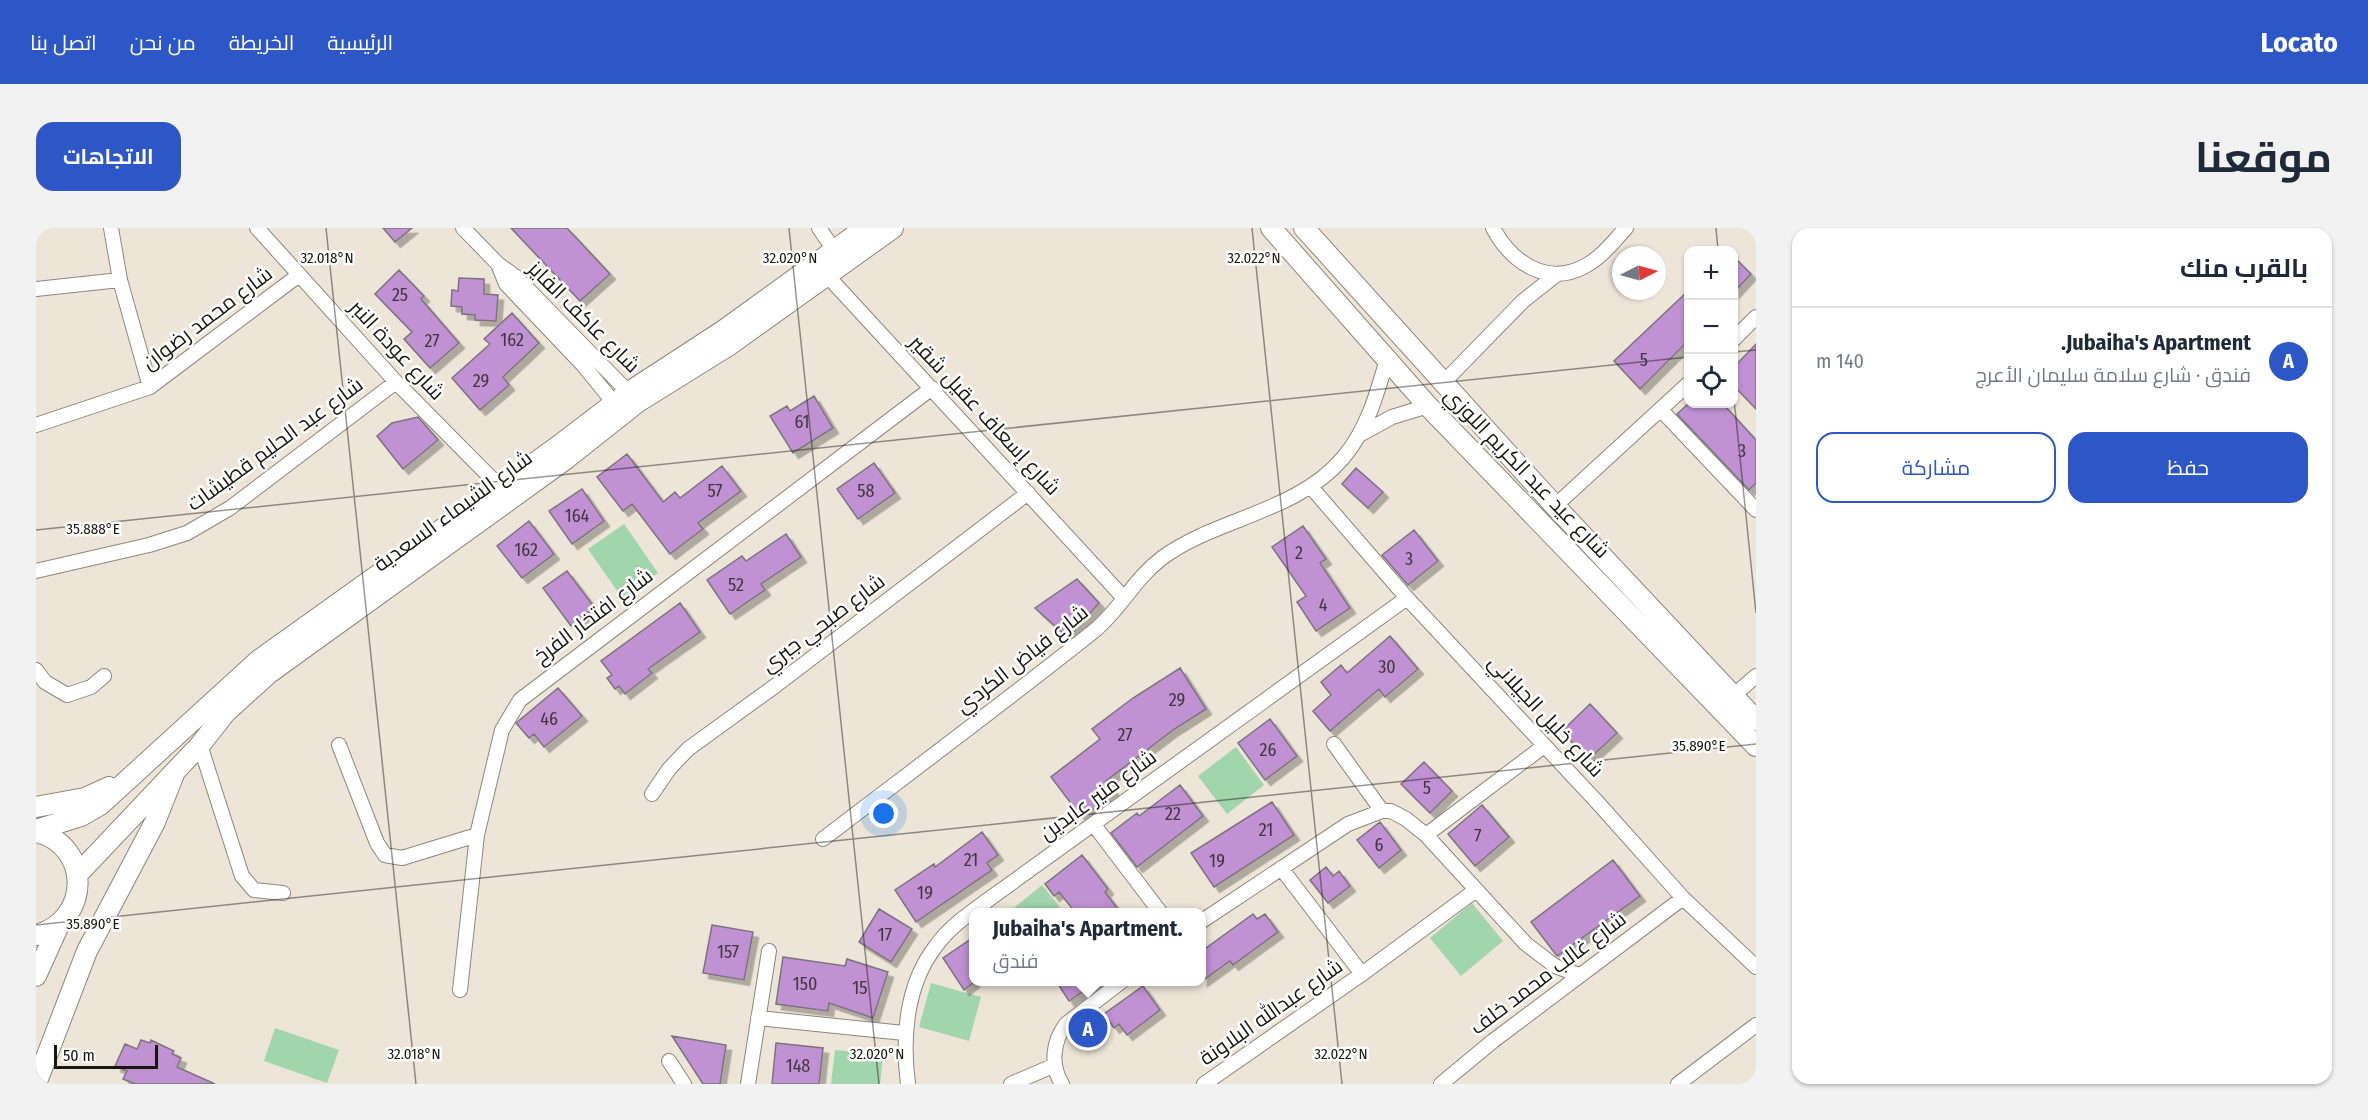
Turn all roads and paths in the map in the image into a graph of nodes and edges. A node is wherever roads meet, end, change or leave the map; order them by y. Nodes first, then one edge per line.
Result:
1 (111, 228) edge
2 (257, 228) edge
3 (464, 228) edge
4 (819, 228) edge
5 (865, 228) edge
6 (893, 228) edge
7 (1271, 228) edge
8 (1304, 228) edge
9 (1493, 228) edge
10 (1626, 228) edge
11 (834, 250) junction
12 (821, 269) junction
13 (299, 275) junction
14 (1556, 275) junction
15 (120, 280) junction
16 (36, 289) edge
17 (1756, 317) edge
18 (1738, 335) edge
19 (1387, 359) junction
20 (396, 382) junction
21 (1443, 383) junction
22 (150, 387) junction
23 (932, 388) junction
24 (1684, 389) edge
25 (626, 403) junction
26 (1428, 406) junction
27 (1662, 411) junction
28 (36, 425) edge
29 (1360, 434) junction
30 (1311, 487) junction
31 (505, 492) junction
32 (1028, 493) junction
33 (1556, 506) junction
34 (1756, 510) edge
35 (36, 571) edge
36 (1124, 597) junction
37 (1407, 598) junction
38 (36, 670) edge
39 (104, 676) dead end
40 (1756, 676) edge
41 (1733, 696) junction
42 (220, 706) junction
43 (1756, 720) edge
44 (1334, 744) dead end
45 (200, 745) junction
46 (339, 745) dead end
47 (1544, 746) junction
48 (1756, 746) edge
49 (154, 757) junction
50 (175, 769) junction
51 (651, 794) dead end
52 (36, 807) edge
53 (1382, 811) junction
54 (1094, 825) junction
55 (36, 831) edge
56 (477, 835) junction
57 (1426, 835) junction
58 (823, 839) dead end
59 (1281, 868) junction
60 (78, 874) junction
61 (1476, 890) junction
62 (283, 893) dead end
63 (1683, 898) junction
64 (979, 908) edge
65 (1157, 908) edge
66 (969, 917) edge
67 (1206, 918) edge
68 (59, 925) junction
69 (36, 935) edge
70 (769, 951) dead end
71 (1756, 967) edge
72 (1362, 974) junction
73 (1579, 975) junction
74 (36, 976) edge
75 (1115, 986) edge
76 (460, 990) dead end
77 (758, 1018) junction
78 (1756, 1025) edge
79 (904, 1033) junction
80 (669, 1061) dead end
81 (1055, 1065) junction
82 (36, 1084) edge
83 (684, 1084) edge
84 (748, 1084) edge
85 (908, 1084) edge
86 (1011, 1084) edge
87 (1062, 1084) edge
88 (1204, 1084) edge
89 (1441, 1084) edge
90 (1678, 1084) edge

1 - 15 street
2 - 13 street, شارع عودة النبر
3 - 25 street, شارع عاكف الفايز
4 - 11 street
5 - 11 street, شارع الشيماء السعدية
6 - 12 street, شارع الشيماء السعدية
7 - 19 street, شارع عيد عبد الكريم اللوزي
8 - 21 street, شارع عيد عبد الكريم اللوزي
9 - 14 street
10 - 14 street
11 - 12 street, شارع الشيماء السعدية
12 - 23 street, شارع إسعاف عقيل شقير
12 - 25 street, شارع الشيماء السعدية
13 - 20 street, شارع عودة النبر
13 - 22 street, شارع محمد رضوان
14 - 21 street
15 - 16 street
15 - 22 street
17 - 18 street
19 - 26 street, شارع عيد عبد الكريم اللوزي
19 - 29 street, شارع فياض الكردي
20 - 31 street, شارع عودة النبر
20 - 35 street, شارع عبد الحليم قطيشات
21 - 33 street, شارع عيد عبد الكريم اللوزي
22 - 28 street, شارع محمد رضوان
23 - 32 street, شارع إسعاف عقيل شقير
23 - 56 street, شارع افتخار الفرخ
24 - 27 street
25 - 31 street, شارع الشيماء السعدية
26 - 29 street, شارع فياض الكردي
26 - 48 street, شارع عيد عبد الكريم اللوزي
27 - 33 street
27 - 34 street
29 - 30 street, شارع فياض الكردي
30 - 36 street, شارع فياض الكردي
30 - 37 street, شارع خليل الجيلاني
31 - 42 street, شارع الشيماء السعدية
32 - 36 street, شارع إسعاف عقيل شقير
32 - 51 street, شارع صبحي جبري
33 - 41 street, شارع عيد عبد الكريم اللوزي
36 - 58 street, شارع فياض الكردي
37 - 47 street, شارع خليل الجيلاني
37 - 54 street, شارع منير عابدين
38 - 39 street
40 - 41 street
41 - 43 street, شارع عيد عبد الكريم اللوزي
42 - 45 street, شارع الشيماء السعدية
42 - 49 street, شارع الشيماء السعدية
44 - 53 street
45 - 50 street, شارع الشيماء السعدية
45 - 62 street
46 - 56 street
47 - 57 street
47 - 63 street, شارع خليل الجيلاني
49 - 52 street
49 - 55 street, شارع الشيماء السعدية
50 - 60 street, شارع الشيماء السعدية
50 - 82 street
53 - 57 street
53 - 59 street
54 - 64 street, شارع منير عابدين
54 - 65 street
55 - 60 street
56 - 76 street, شارع افتخار الفرخ
57 - 61 street
59 - 67 street
59 - 72 street, شارع عبدالله البلاونة
60 - 68 street
61 - 72 street, شارع عبدالله البلاونة
61 - 73 street
63 - 71 street, شارع خليل الجيلاني
63 - 73 street, شارع غالب محمد خلف
66 - 79 street, شارع منير عابدين
68 - 69 street
68 - 74 street
70 - 77 street
72 - 88 street, شارع عبدالله البلاونة
73 - 89 street, شارع غالب محمد خلف
75 - 81 street
77 - 79 street
77 - 84 street
78 - 90 street
79 - 85 street, شارع منير عابدين
80 - 83 street
81 - 86 street
81 - 87 street

